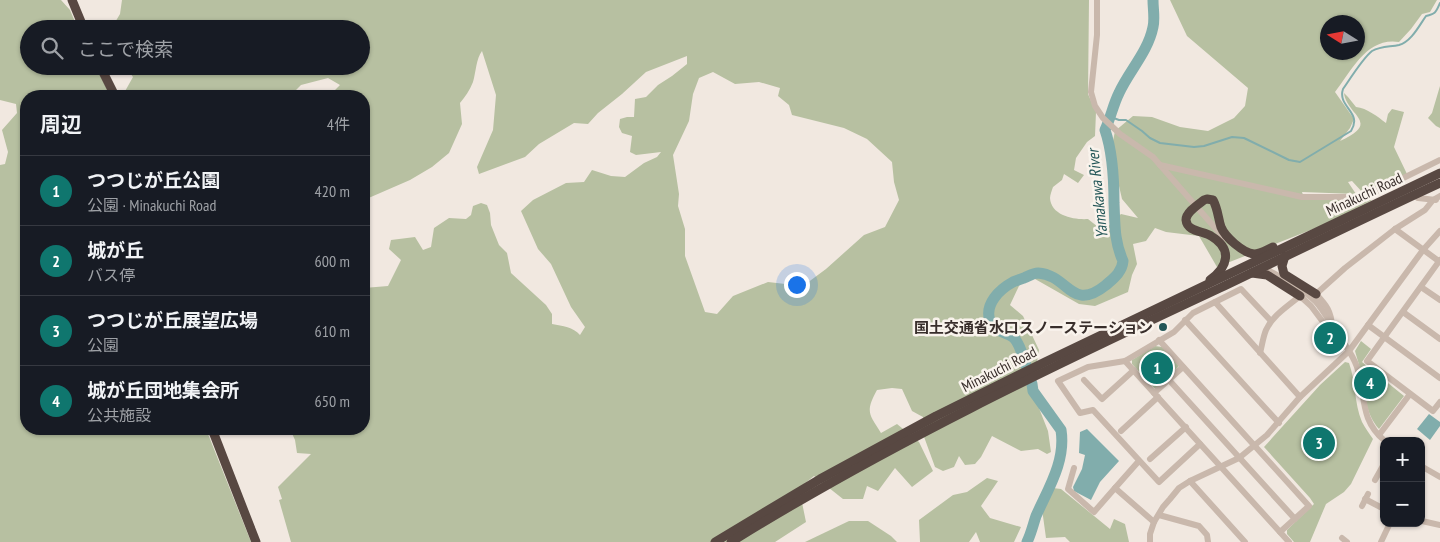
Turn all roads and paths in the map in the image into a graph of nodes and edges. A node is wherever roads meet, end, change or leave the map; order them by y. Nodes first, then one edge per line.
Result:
1 (72, 0) edge
2 (1097, 0) edge
3 (80, 20) edge
4 (104, 75) edge
5 (111, 90) edge
6 (1440, 160) edge
7 (1160, 165) junction
8 (1440, 173) edge
9 (1440, 183) edge
10 (1418, 198) dead end
11 (1438, 198) edge
12 (1196, 207) junction
13 (1395, 229) junction
14 (1440, 231) edge
15 (1299, 240) junction
16 (1423, 250) junction
17 (1285, 256) junction
18 (1248, 257) dead end
19 (1440, 261) edge
20 (1268, 270) dead end
21 (1251, 273) junction
22 (1202, 287) junction
23 (1421, 287) junction
24 (1316, 294) junction
25 (1300, 296) junction
26 (1440, 300) edge
27 (1215, 302) junction
28 (1403, 312) junction
29 (1186, 320) junction
30 (1272, 321) junction
31 (1332, 326) junction
32 (1368, 326) junction
33 (1384, 337) junction
34 (1440, 339) edge
35 (1159, 340) junction
36 (1349, 351) junction
37 (1260, 353) junction
38 (1125, 361) junction
39 (1183, 367) junction
40 (1040, 368) junction
41 (1134, 370) junction
42 (1440, 378) edge
43 (1017, 380) junction
44 (1084, 380) dead end
45 (1169, 380) junction
46 (1410, 394) junction
47 (1156, 395) junction
48 (1300, 397) junction
49 (1440, 402) edge
50 (1279, 423) junction
51 (1186, 428) junction
52 (1121, 431) dead end
53 (214, 435) edge
54 (1379, 435) junction
55 (1381, 437) edge
56 (1200, 444) junction
57 (1256, 446) junction
58 (1239, 458) junction
59 (1150, 460) dead end
60 (1138, 462) junction
61 (1221, 467) junction
62 (1074, 468) dead end
63 (1425, 468) edge
64 (1380, 471) edge
65 (1440, 477) edge
66 (1375, 480) dead end
67 (1190, 481) junction
68 (1115, 488) junction
69 (1365, 500) dead end
70 (1380, 507) edge
71 (1158, 515) junction
72 (1295, 519) junction
73 (1154, 522) junction
74 (1425, 522) edge
75 (1440, 525) edge
76 (1388, 527) edge
77 (1280, 532) junction
78 (256, 542) edge
79 (715, 542) edge
80 (731, 542) edge
81 (1150, 542) edge
82 (1208, 542) edge
83 (1245, 542) edge
84 (1289, 542) edge
85 (1381, 542) edge

1 - 3 highway
2 - 7 street
4 - 5 highway
6 - 7 street
7 - 12 street
8 - 15 highway, Minakuchi Road
9 - 17 highway, Minakuchi Road
10 - 11 street
11 - 13 street
12 - 15 highway
12 - 18 street
12 - 22 highway
13 - 16 street
13 - 24 street
14 - 16 street
15 - 22 highway, Minakuchi Road
16 - 19 street
16 - 32 street
17 - 21 highway, Minakuchi Road
17 - 24 highway
19 - 23 street
20 - 31 street
21 - 25 highway
21 - 40 highway, Minakuchi Road
22 - 40 highway, Minakuchi Road
23 - 26 street
23 - 28 street
24 - 31 street
25 - 30 street
25 - 31 street
27 - 29 street
27 - 30 street
27 - 37 street
28 - 33 street
28 - 34 street
29 - 35 street
29 - 50 street
30 - 37 street
31 - 36 street
32 - 33 street
32 - 36 street
33 - 42 street
33 - 46 street
35 - 38 street
35 - 39 street
36 - 48 street
36 - 54 street
37 - 48 street
38 - 41 street
38 - 60 street
39 - 45 street
39 - 57 street
40 - 43 highway, Minakuchi Road
41 - 44 street
41 - 47 street
43 - 79 highway, Minakuchi Road
43 - 80 highway, Minakuchi Road
45 - 47 street
45 - 58 street
46 - 49 street
46 - 54 street
47 - 51 street
47 - 52 street
48 - 50 street
50 - 57 street
51 - 56 street
51 - 59 street
53 - 78 highway
54 - 55 street
56 - 60 street
56 - 61 street
57 - 58 street
57 - 72 street
58 - 61 street
58 - 72 street
60 - 68 street
61 - 67 street
61 - 77 street
62 - 68 street
63 - 65 street
64 - 66 street
67 - 71 street
67 - 83 street
68 - 73 street
69 - 70 street
71 - 73 street
71 - 82 street
72 - 77 street
73 - 81 street
74 - 75 street
76 - 85 street
77 - 84 street

